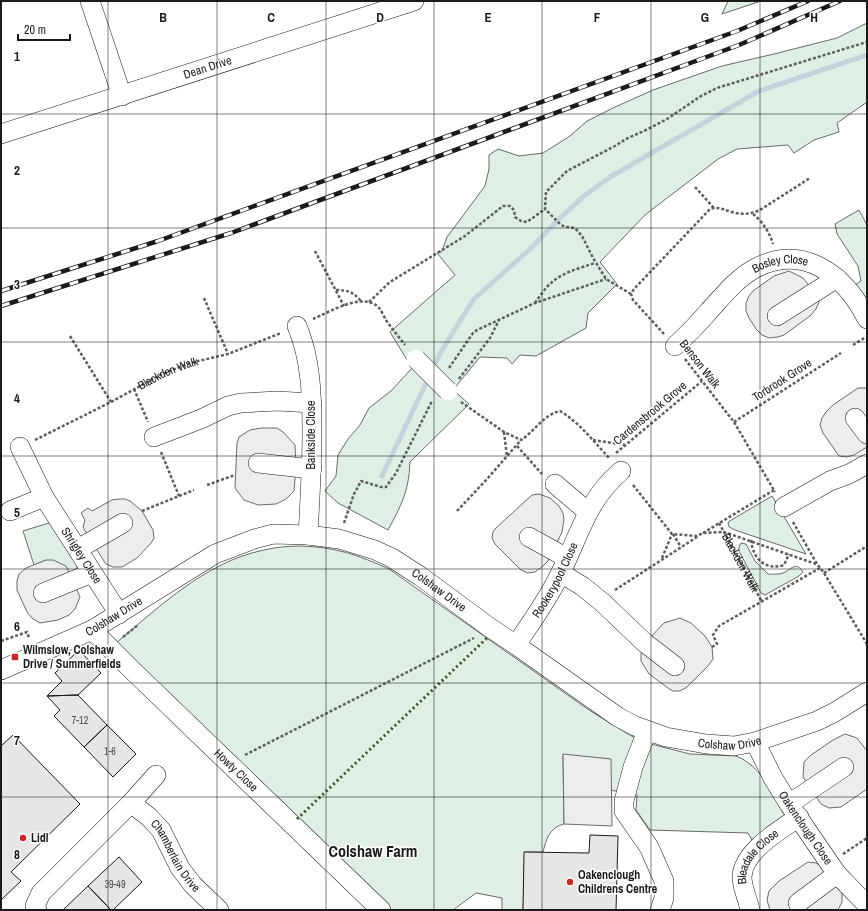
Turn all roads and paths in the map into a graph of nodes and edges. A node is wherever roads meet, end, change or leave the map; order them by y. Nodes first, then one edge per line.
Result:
1 (90, 1) edge
2 (414, 1) edge
3 (867, 42) edge
4 (122, 96) junction
5 (1, 134) edge
6 (810, 178) dead end
7 (695, 187) dead end
8 (714, 208) junction
9 (545, 209) junction
10 (752, 213) junction
11 (315, 250) dead end
12 (778, 261) junction
13 (596, 263) junction
14 (837, 278) junction
15 (606, 279) junction
16 (336, 290) junction
17 (630, 294) junction
18 (204, 298) dead end
19 (360, 302) junction
20 (369, 302) junction
21 (535, 303) junction
22 (344, 306) junction
23 (777, 316) dead end
24 (867, 319) edge
25 (500, 320) junction
26 (484, 326) dead end
27 (298, 331) junction
28 (70, 336) dead end
29 (867, 337) edge
30 (853, 345) dead end
31 (675, 346) junction
32 (840, 353) dead end
33 (228, 354) junction
34 (416, 359) joint
35 (702, 381) junction
36 (448, 391) joint
37 (111, 402) junction
38 (312, 403) junction
39 (856, 418) dead end
40 (734, 422) junction
41 (504, 432) dead end
42 (867, 434) edge
43 (154, 437) dead end
44 (521, 440) dead end
45 (592, 440) dead end
46 (626, 445) junction
47 (517, 446) junction
48 (24, 454) joint
49 (507, 457) junction
50 (258, 463) dead end
51 (867, 464) edge
52 (615, 465) joint
53 (312, 469) junction
54 (396, 473) dead end
55 (235, 475) dead end
56 (555, 484) joint
57 (207, 485) dead end
58 (194, 490) dead end
59 (774, 490) junction
60 (44, 496) junction
61 (790, 503) junction
62 (10, 511) dead end
63 (142, 511) dead end
64 (457, 511) dead end
65 (588, 512) junction
66 (123, 523) dead end
67 (719, 523) junction
68 (703, 533) dead end
69 (308, 535) junction
70 (697, 536) dead end
71 (529, 537) dead end
72 (339, 539) junction
73 (751, 540) dead end
74 (867, 546) edge
75 (681, 547) junction
76 (78, 548) junction
77 (789, 554) dead end
78 (662, 558) junction
79 (564, 566) junction
80 (820, 568) junction
81 (92, 573) junction
82 (824, 573) junction
83 (43, 593) dead end
84 (602, 602) junction
85 (762, 602) junction
86 (119, 614) junction
87 (143, 620) dead end
88 (489, 627) junction
89 (92, 630) junction
90 (867, 644) edge
91 (516, 645) junction
92 (712, 647) dead end
93 (110, 648) junction
94 (675, 666) dead end
95 (1, 670) edge
96 (867, 692) edge
97 (647, 731) junction
98 (755, 742) junction
99 (228, 763) junction
100 (844, 767) dead end
101 (156, 775) dead end
102 (131, 803) junction
103 (794, 810) junction
104 (867, 838) edge
105 (834, 869) junction
106 (798, 903) dead end
107 (867, 905) edge
108 (37, 910) edge
109 (219, 910) edge
110 (381, 910) edge
111 (660, 910) edge
112 (750, 910) edge

1 - 4 street
2 - 4 street, Dean Drive
3 - 9 path
4 - 5 street, Dean Drive
6 - 10 path
7 - 8 path
8 - 10 path
8 - 17 path
9 - 13 path
9 - 20 path
10 - 12 path
11 - 16 path
12 - 14 street, Bosley Close
12 - 31 street, Bosley Close
13 - 15 path
13 - 21 path
14 - 23 street
14 - 24 street, Bosley Close
15 - 17 path
15 - 21 path
16 - 19 path
16 - 22 path
17 - 31 path, Benson Walk
18 - 33 path
19 - 20 path, Blackden Walk
19 - 22 path, Blackden Walk
20 - 34 path
21 - 25 path
22 - 27 path, Blackden Walk
25 - 26 path
25 - 36 path
27 - 33 path, Blackden Walk
27 - 38 street, Bankside Close
28 - 37 path
29 - 30 path
31 - 35 path, Benson Walk
32 - 40 path, Torbrook Grove
33 - 37 path, Blackden Walk
34 - 36 street, bridge
35 - 40 path, Benson Walk
35 - 46 path, Cardensbrook Grove
37 - 48 path, Blackden Walk
38 - 43 street
38 - 53 street, Bankside Close
39 - 42 street
40 - 59 path, Benson Walk
41 - 49 path
44 - 47 path
45 - 46 path
46 - 52 path, Cardensbrook Grove
47 - 49 path
47 - 56 path
48 - 60 street, Shrigley Close
49 - 64 path
50 - 53 street
51 - 61 street
52 - 65 street, Rookerypool Close
53 - 69 street, Bankside Close
54 - 72 path
55 - 57 path
56 - 65 street
58 - 63 path
59 - 61 path, Benson Walk
59 - 67 path, Blackden Walk
60 - 62 street
60 - 76 street, Shrigley Close
61 - 80 path, Benson Walk
65 - 79 street, Rookerypool Close
66 - 76 street
67 - 68 path, Blackden Walk
67 - 85 path, Blackden Walk
69 - 72 street, Colshaw Drive
69 - 86 street, Colshaw Drive
70 - 75 path
71 - 79 street
72 - 88 street, Colshaw Drive
73 - 77 path
74 - 82 path
75 - 78 path
75 - 78 path
76 - 81 street, Shrigley Close
78 - 84 path
79 - 84 street
79 - 91 street, Rookerypool Close
80 - 82 path, Benson Walk
80 - 85 path, Blackden Walk
81 - 83 street
81 - 86 street, Shrigley Close
82 - 90 path, Benson Walk
84 - 94 street
85 - 92 path, Blackden Walk
86 - 89 street, Colshaw Drive
87 - 93 path
88 - 91 street, Colshaw Drive
88 - 99 path
89 - 93 street, Howty Close
89 - 95 street, Colshaw Drive
91 - 97 street, Colshaw Drive
93 - 99 street, Howty Close
96 - 98 street, Colshaw Drive
97 - 98 street, Colshaw Drive
97 - 111 street
98 - 103 street, Oakenclough Close
99 - 110 street, Howty Close
100 - 103 street, Bleadale Close
101 - 102 street
102 - 108 street
102 - 109 street, Chamberlain Drive
103 - 105 street, Oakenclough Close
103 - 112 street, Bleadale Close
104 - 105 path
105 - 106 street
105 - 107 street, Oakenclough Close

